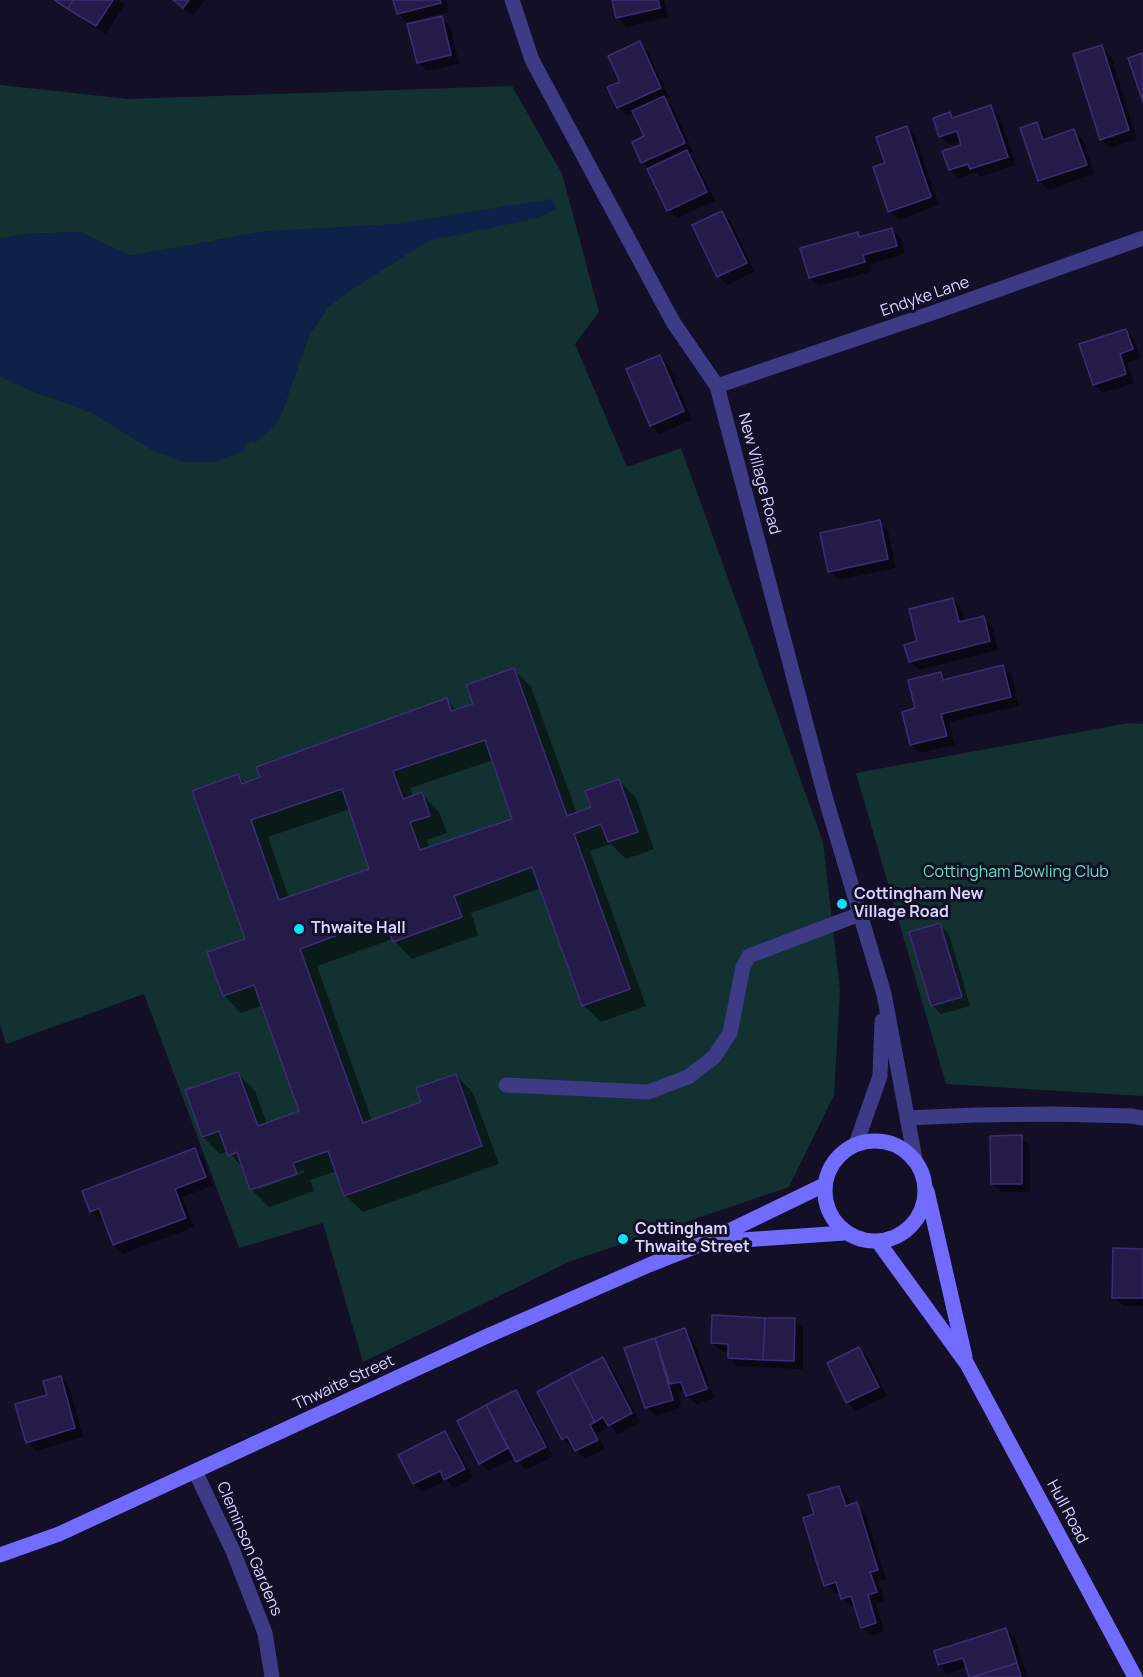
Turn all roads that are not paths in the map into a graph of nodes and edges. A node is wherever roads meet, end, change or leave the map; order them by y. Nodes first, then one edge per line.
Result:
1 (512, 0) edge
2 (1143, 238) edge
3 (717, 386) junction
4 (860, 914) junction
5 (884, 994) junction
6 (506, 1085) dead end
7 (907, 1118) junction
8 (1143, 1118) edge
9 (856, 1144) junction
10 (915, 1159) junction
11 (824, 1185) junction
12 (926, 1188) junction
13 (844, 1233) junction
14 (704, 1243) junction
15 (879, 1243) junction
16 (967, 1364) junction
17 (195, 1471) junction
18 (0, 1555) edge
19 (272, 1677) edge
20 (1135, 1677) edge

1 - 3 street, New Village Road
2 - 3 street, Endyke Lane
3 - 4 street, New Village Road
4 - 5 street, New Village Road
4 - 6 street
5 - 7 street
5 - 9 street
7 - 8 street
7 - 10 street
9 - 10 main road
9 - 11 main road
10 - 12 main road
11 - 13 main road
11 - 14 main road, Thwaite Street
12 - 15 main road
12 - 16 main road, Hull Road
13 - 14 main road, Thwaite Street
13 - 15 main road
14 - 17 main road, Thwaite Street
15 - 16 main road, Hull Road
16 - 20 main road, Hull Road
17 - 18 main road, Thwaite Street
17 - 19 street, Cleminson Gardens

